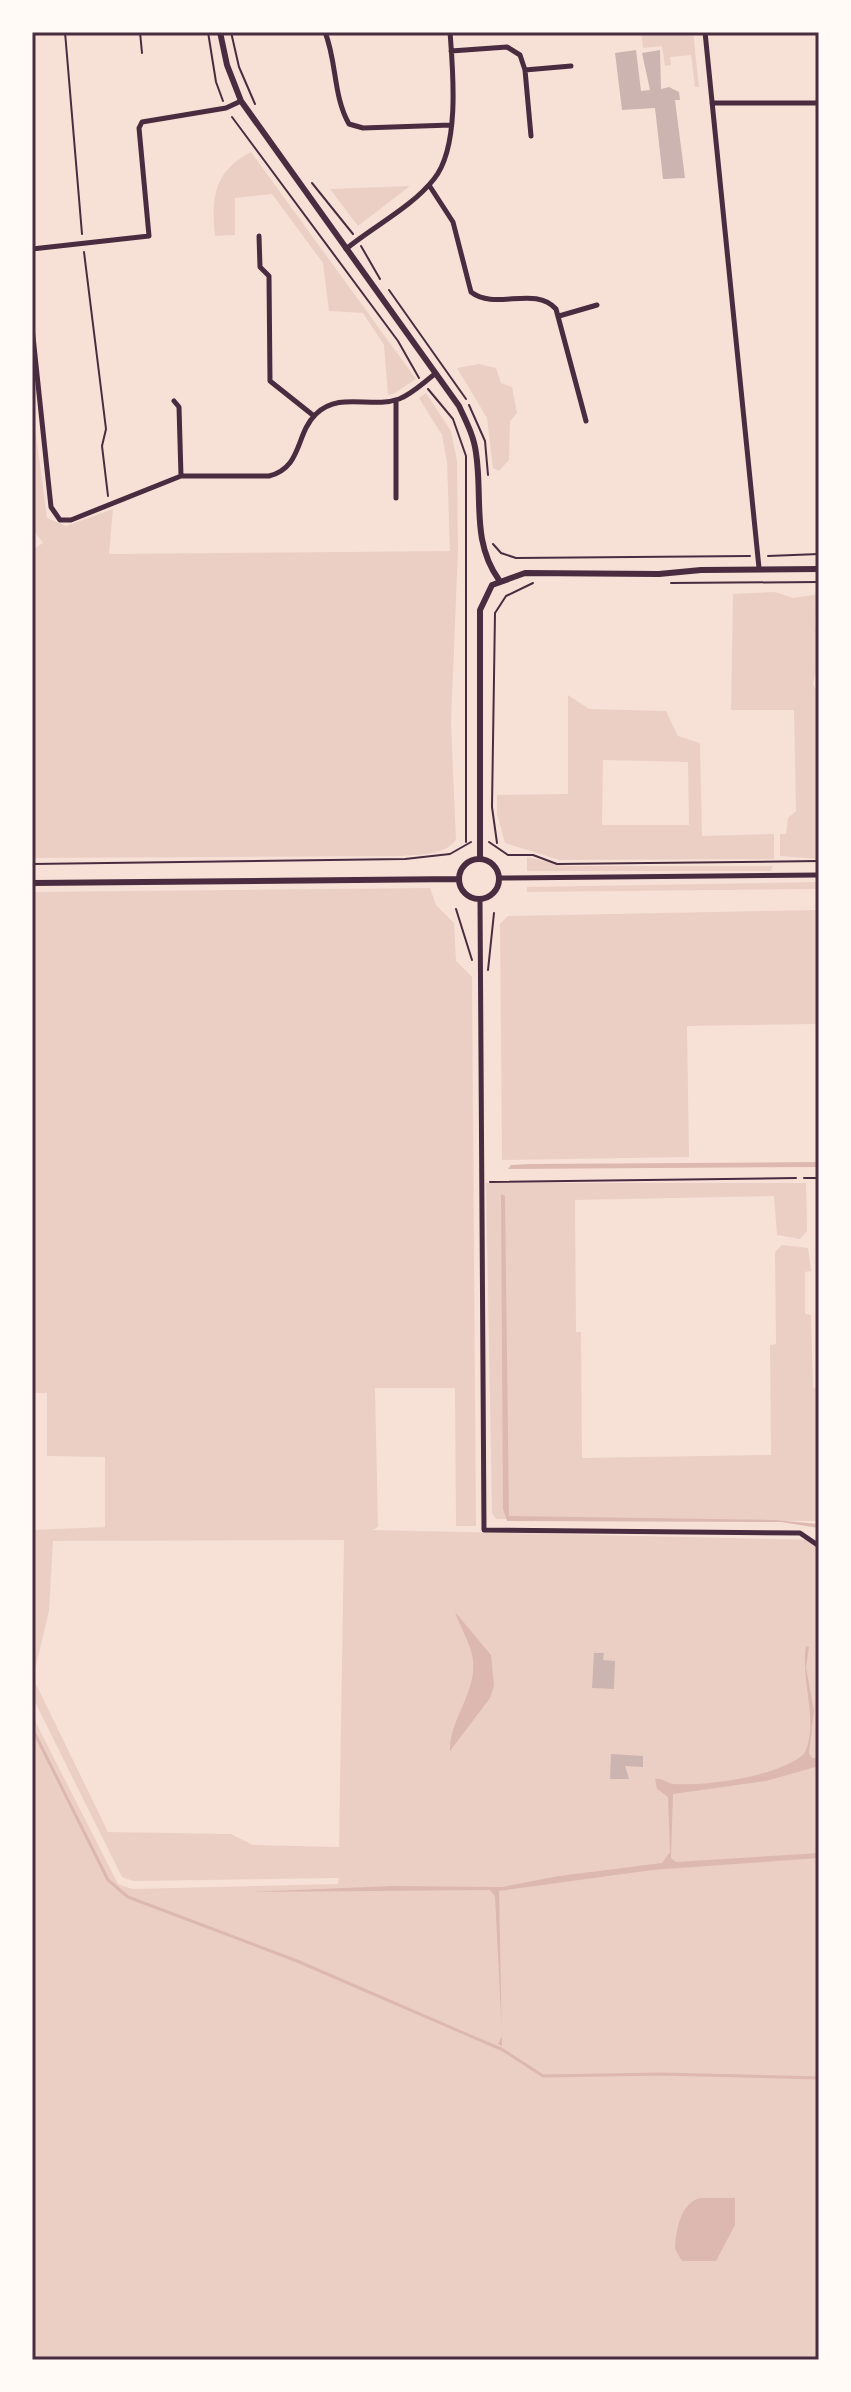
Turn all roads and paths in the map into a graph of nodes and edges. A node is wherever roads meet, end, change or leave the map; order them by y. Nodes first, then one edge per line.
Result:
1 (65, 32) edge
2 (140, 32) edge
3 (208, 32) edge
4 (220, 32) edge
5 (325, 32) edge
6 (450, 32) edge
7 (705, 32) edge
8 (451, 51) junction
9 (142, 53) dead end
10 (571, 66) dead end
11 (525, 70) junction
12 (241, 101) junction
13 (712, 103) junction
14 (819, 103) edge
15 (226, 108) junction
16 (451, 125) junction
17 (531, 136) dead end
18 (429, 185) junction
19 (259, 236) dead end
20 (83, 244) junction
21 (32, 249) edge
22 (345, 249) junction
23 (597, 305) dead end
24 (559, 316) junction
25 (32, 327) edge
26 (435, 374) junction
27 (423, 383) junction
28 (396, 400) junction
29 (174, 401) dead end
30 (314, 416) junction
31 (586, 421) dead end
32 (181, 476) junction
33 (396, 498) dead end
34 (109, 504) junction
35 (501, 553) dead end
36 (819, 554) edge
37 (759, 557) junction
38 (759, 568) junction
39 (819, 569) edge
40 (499, 580) junction
41 (537, 582) dead end
42 (819, 582) edge
43 (660, 583) dead end
44 (497, 844) dead end
45 (508, 855) dead end
46 (480, 859) junction
47 (819, 861) edge
48 (32, 864) edge
49 (819, 875) edge
50 (499, 878) junction
51 (458, 879) junction
52 (32, 883) edge
53 (480, 900) junction
54 (456, 909) dead end
55 (494, 913) dead end
56 (479, 980) junction
57 (804, 1178) joint
58 (819, 1178) edge
59 (481, 1182) junction
60 (819, 1546) edge

1 - 20 path
2 - 9 lane
3 - 15 path
4 - 12 street
5 - 16 street
6 - 8 street
7 - 13 street
8 - 11 street
8 - 16 street
10 - 11 street
11 - 17 street
12 - 15 street
12 - 22 street
13 - 14 street
13 - 37 street
15 - 20 street
15 - 27 path
16 - 18 street
18 - 22 street
18 - 24 street
19 - 30 street
20 - 21 street
20 - 34 path
22 - 26 street
23 - 24 street
24 - 31 street
25 - 34 street
26 - 27 street
26 - 40 street
27 - 28 street
27 - 48 path
28 - 30 street
28 - 33 street
29 - 32 street
30 - 32 street
32 - 34 street
35 - 37 path
36 - 37 path
37 - 38 street
38 - 39 street
38 - 40 street
40 - 46 street
41 - 44 path
42 - 43 path
45 - 47 path
46 - 50 street
46 - 51 street
49 - 50 street
50 - 53 street
51 - 52 street
51 - 53 street
53 - 56 street
54 - 56 path
55 - 56 path
56 - 59 street
57 - 58 lane
57 - 59 path
59 - 60 street

